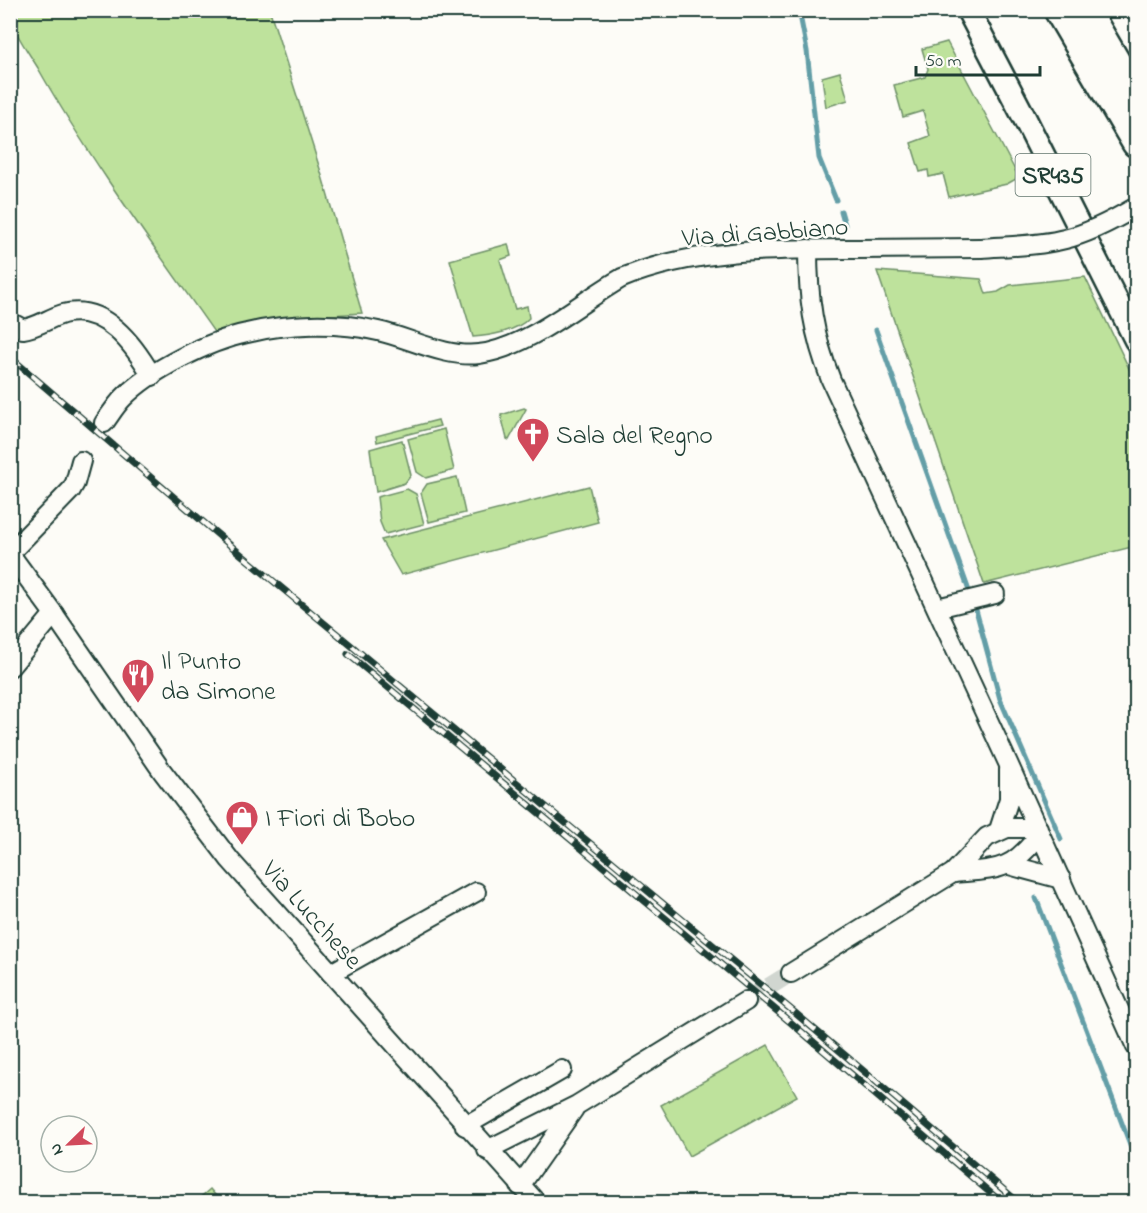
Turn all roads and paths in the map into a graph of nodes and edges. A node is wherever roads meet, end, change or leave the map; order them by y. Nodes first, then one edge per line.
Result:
1 (968, 10) edge
2 (1059, 10) edge
3 (1086, 10) edge
4 (1137, 96) edge
5 (1137, 143) edge
6 (1137, 207) edge
7 (808, 249) junction
8 (10, 322) edge
9 (1137, 340) edge
10 (152, 376) junction
11 (104, 423) dead end
12 (81, 461) dead end
13 (10, 554) edge
14 (995, 594) dead end
15 (936, 608) junction
16 (54, 614) junction
17 (10, 667) edge
18 (1008, 763) junction
19 (999, 830) junction
20 (1039, 831) junction
21 (1009, 865) junction
22 (953, 873) junction
23 (1061, 879) junction
24 (476, 892) dead end
25 (331, 973) junction
26 (791, 973) tunnel mouth
27 (746, 1001) tunnel mouth
28 (1137, 1047) edge
29 (562, 1070) dead end
30 (577, 1105) junction
31 (465, 1126) junction
32 (487, 1150) junction
33 (524, 1196) edge

1 - 9 main road, SR435
2 - 5 highway
3 - 4 highway
6 - 7 street, Via di Gabbiano, bridge
7 - 10 street, Via di Gabbiano
7 - 15 street
8 - 10 street
10 - 11 street, Via di Gabbiano
12 - 13 street
13 - 16 street, Via Lucchese
14 - 15 street
15 - 18 street
16 - 17 street
16 - 25 street, Via Lucchese
18 - 19 street
18 - 20 street
19 - 20 street
19 - 22 street
20 - 21 street
20 - 23 street
21 - 22 street
21 - 23 street
22 - 26 street
23 - 28 street
24 - 25 street
25 - 31 street, Via Lucchese
27 - 30 street
29 - 31 street
30 - 32 street
30 - 33 street
31 - 32 street, Via Lucchese
32 - 33 street, Via Lucchese

